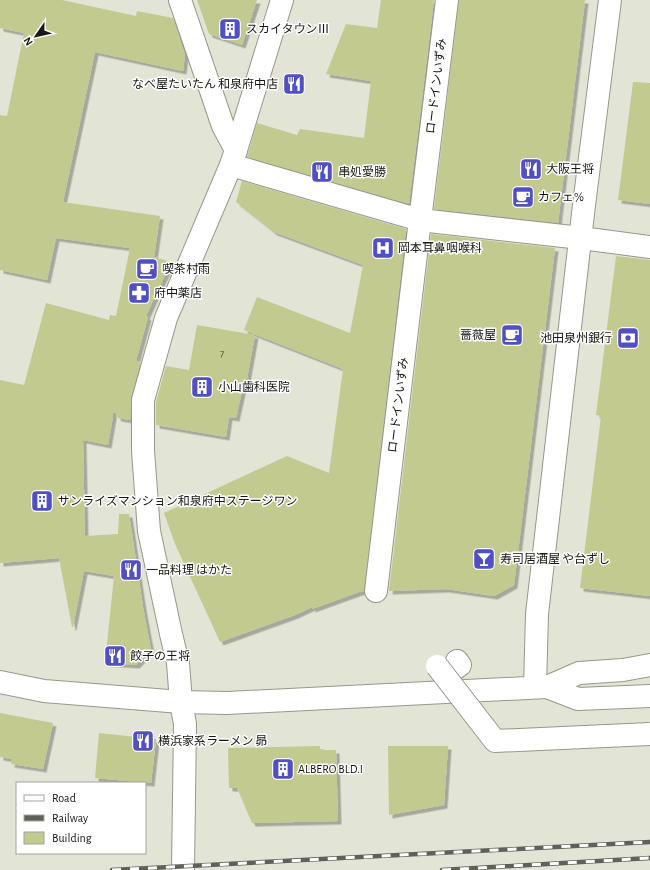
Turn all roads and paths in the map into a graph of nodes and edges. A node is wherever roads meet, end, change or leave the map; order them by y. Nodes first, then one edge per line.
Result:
1 (180, 0) edge
2 (282, 0) edge
3 (447, 0) edge
4 (610, 0) edge
5 (234, 158) junction
6 (420, 220) junction
7 (581, 238) junction
8 (650, 247) edge
9 (376, 591) dead end
10 (650, 665) edge
11 (442, 667) dead end
12 (0, 682) edge
13 (541, 687) junction
14 (650, 696) edge
15 (181, 702) junction
16 (650, 734) edge
17 (183, 870) edge

1 - 5 street
2 - 5 street
3 - 6 street, ロードインいずみ
4 - 7 street
5 - 6 street
5 - 15 street
6 - 7 street
6 - 9 street, ロードインいずみ
7 - 8 street
7 - 13 street
10 - 13 street
11 - 16 street, bridge
12 - 15 street
13 - 14 street
13 - 15 street
15 - 17 street

